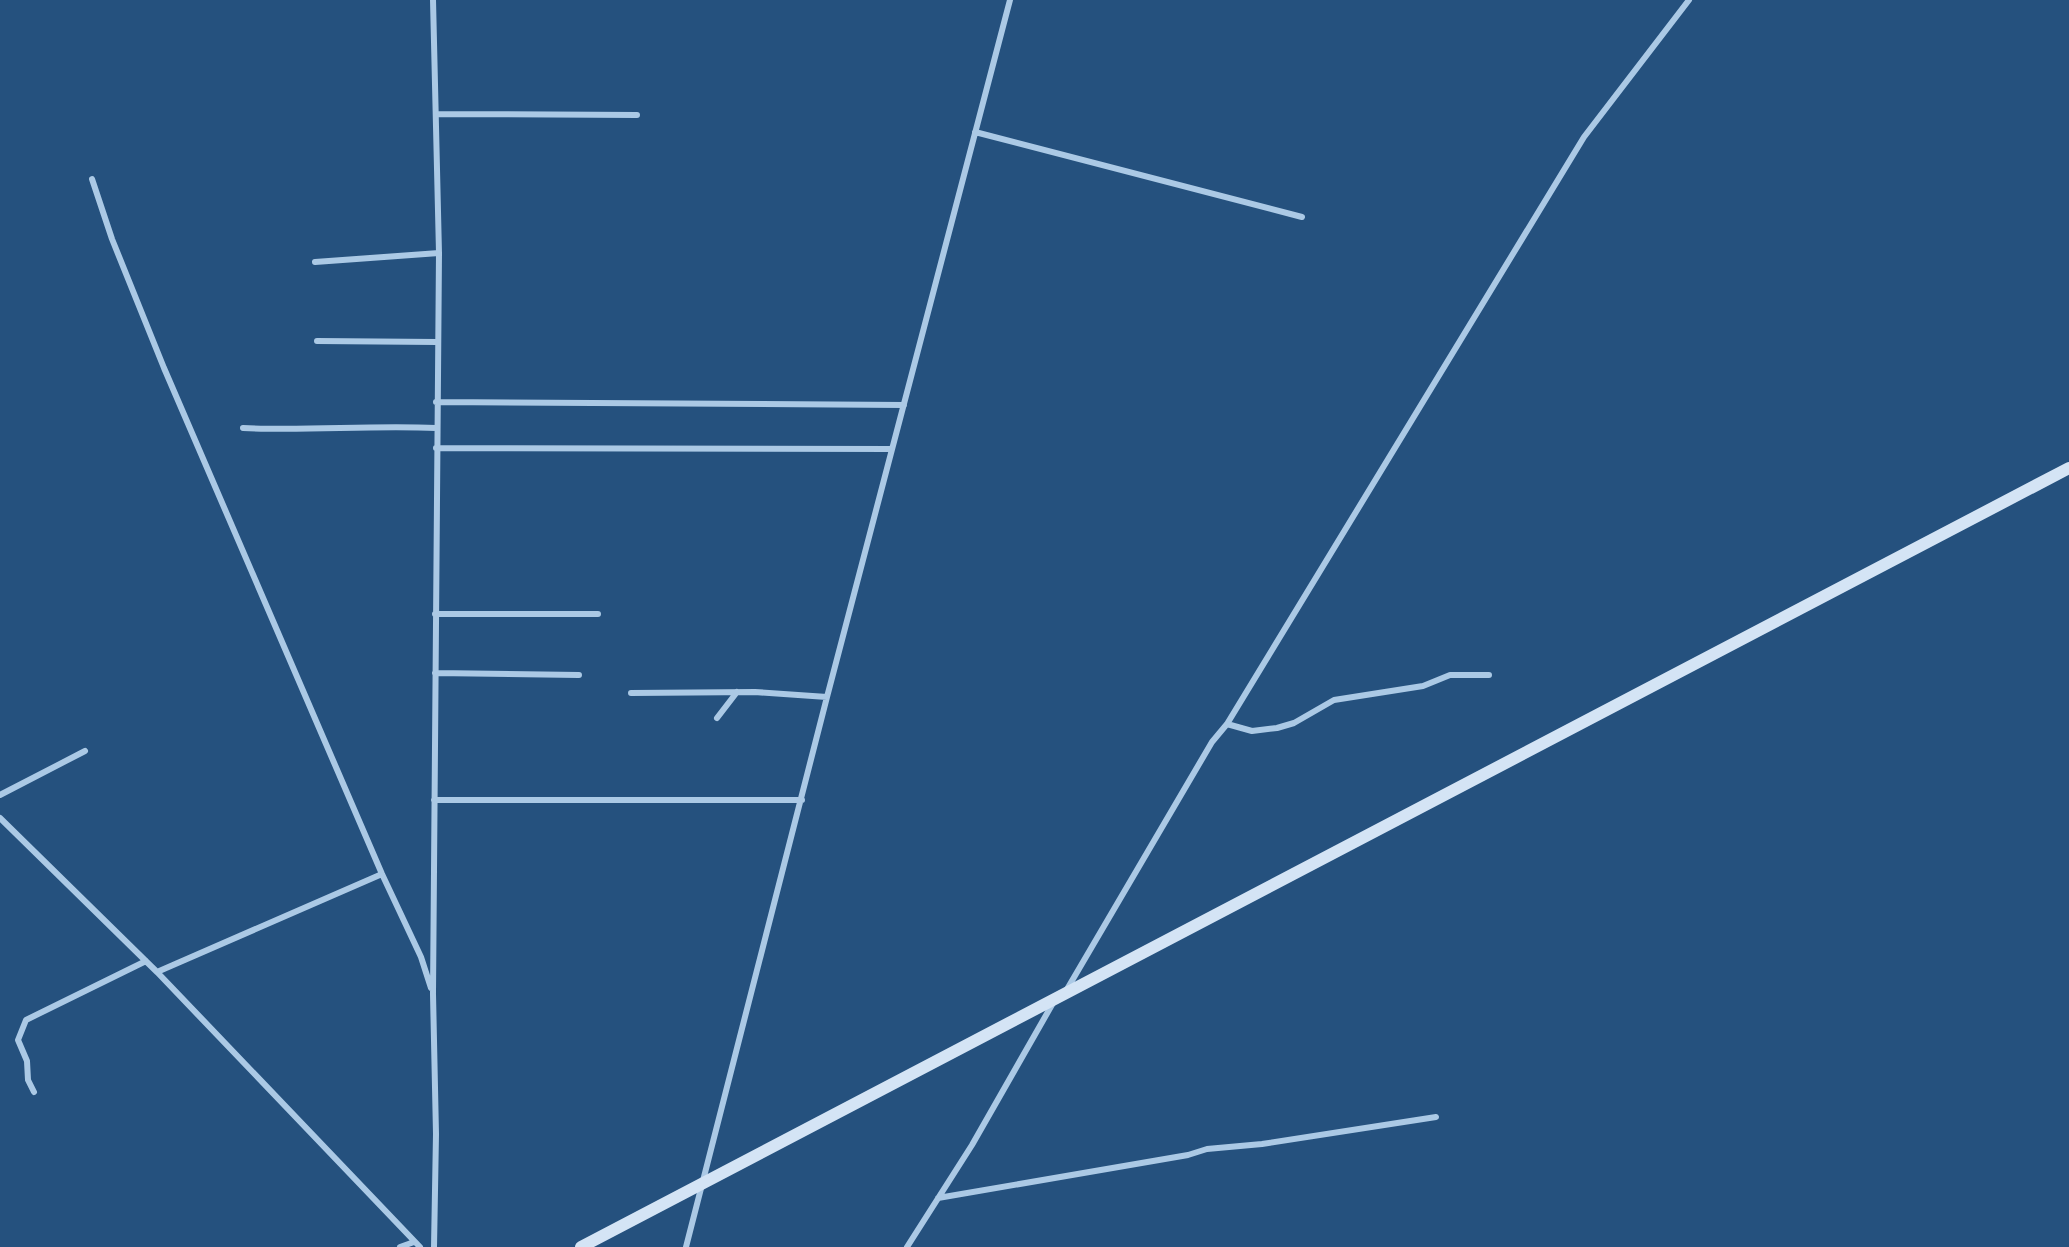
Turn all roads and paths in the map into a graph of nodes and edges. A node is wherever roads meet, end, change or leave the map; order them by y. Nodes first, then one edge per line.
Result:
1 (433, 0) edge
2 (1010, 0) edge
3 (1689, 0) edge
4 (436, 114) junction
5 (637, 115) dead end
6 (975, 132) junction
7 (92, 180) dead end
8 (1302, 216) dead end
9 (439, 253) junction
10 (315, 262) dead end
11 (317, 341) dead end
12 (436, 342) junction
13 (436, 402) junction
14 (904, 405) junction
15 (243, 428) dead end
16 (436, 428) junction
17 (436, 448) junction
18 (892, 449) junction
19 (2069, 468) edge
20 (435, 614) junction
21 (598, 614) dead end
22 (435, 673) junction
23 (579, 675) dead end
24 (1489, 675) dead end
25 (737, 692) junction
26 (631, 693) dead end
27 (827, 697) junction
28 (717, 718) dead end
29 (1227, 724) junction
30 (85, 751) dead end
31 (0, 795) edge
32 (435, 800) junction
33 (802, 800) junction
34 (0, 818) edge
35 (382, 874) junction
36 (146, 961) junction
37 (157, 972) junction
38 (433, 994) junction
39 (1060, 997) junction
40 (34, 1092) dead end
41 (1436, 1117) dead end
42 (704, 1183) junction
43 (938, 1198) junction
44 (414, 1242) junction
45 (400, 1247) edge
46 (420, 1247) edge
47 (434, 1247) edge
48 (581, 1247) edge
49 (686, 1247) edge
50 (907, 1247) edge

1 - 4 street
2 - 6 street
3 - 29 street
4 - 5 street
4 - 9 street
6 - 8 street
6 - 14 street
7 - 35 street
9 - 10 street
9 - 12 street
11 - 12 street
12 - 13 street
13 - 14 street
13 - 16 street
14 - 18 street
15 - 16 street
16 - 17 street
17 - 18 street
17 - 20 street
18 - 27 street
19 - 39 main road
20 - 21 street
20 - 22 street
22 - 23 street
22 - 32 street
24 - 29 street
25 - 26 street
25 - 27 street
25 - 28 street
27 - 33 street
29 - 39 street
30 - 31 street
32 - 33 street
32 - 38 street
33 - 42 street
34 - 36 street
35 - 37 street
35 - 38 street
36 - 37 street
36 - 40 street
37 - 44 street
38 - 47 street
39 - 42 main road
39 - 43 street
41 - 43 street
42 - 48 main road
42 - 49 street
43 - 50 street
44 - 45 street
44 - 46 street

